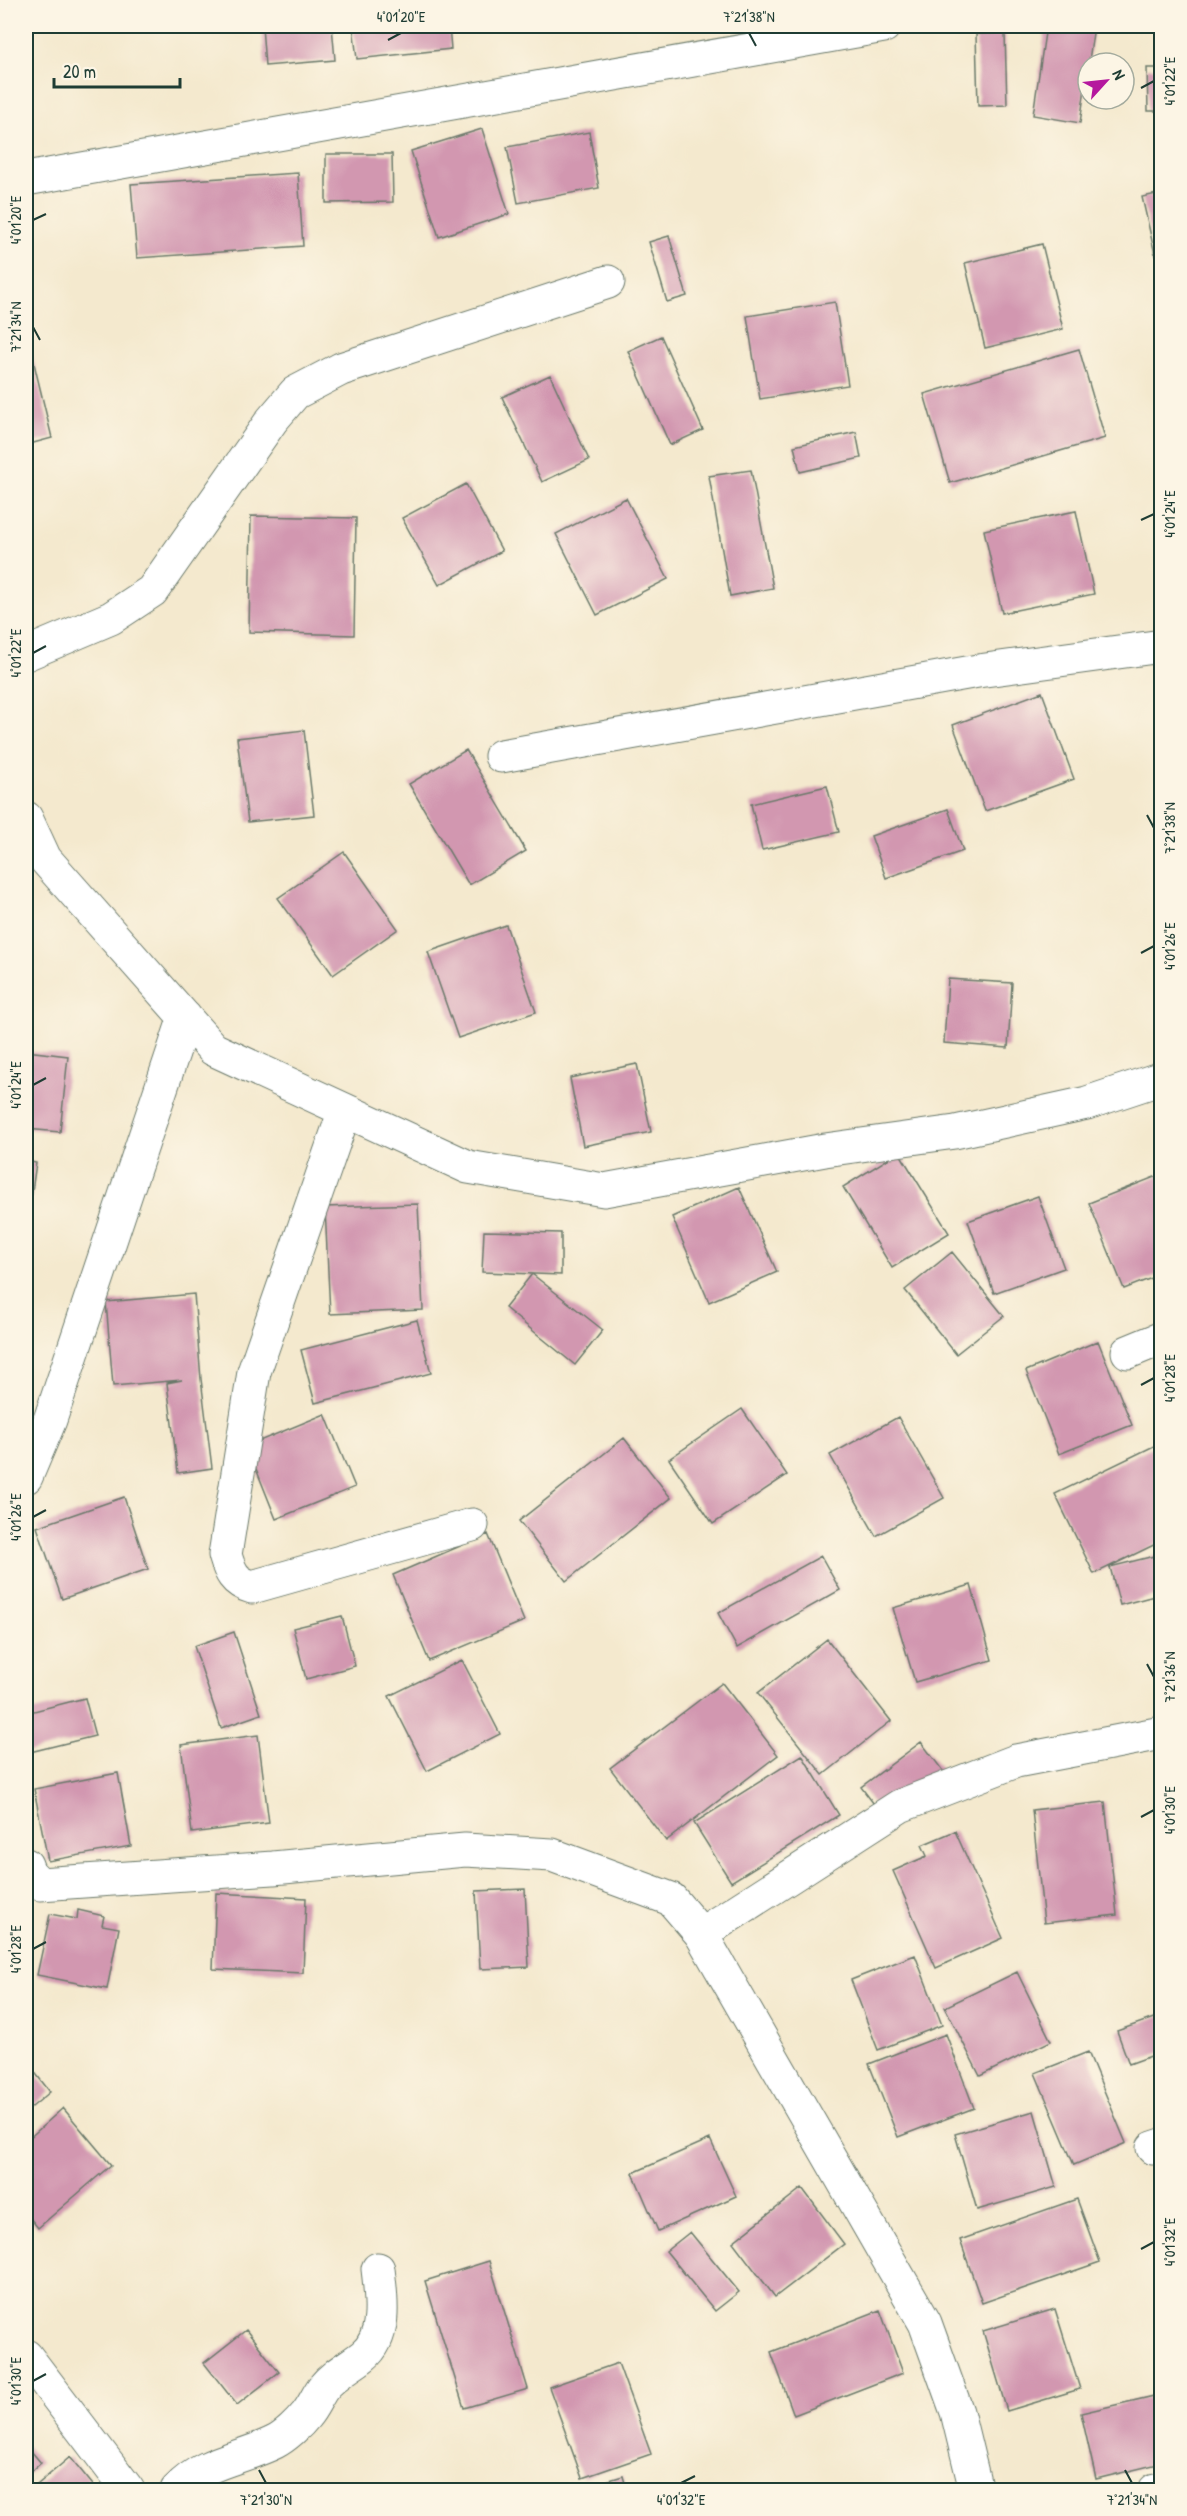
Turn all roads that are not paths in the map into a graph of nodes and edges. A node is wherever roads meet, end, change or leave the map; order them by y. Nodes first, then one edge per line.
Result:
1 (884, 26) edge
2 (26, 179) edge
3 (608, 282) dead end
4 (1161, 646) edge
5 (26, 654) edge
6 (501, 756) dead end
7 (26, 818) edge
8 (185, 1017) junction
9 (1161, 1078) edge
10 (345, 1110) junction
11 (1161, 1338) edge
12 (1128, 1352) dead end
13 (26, 1477) edge
14 (471, 1525) dead end
15 (1161, 1733) edge
16 (26, 1865) edge
17 (701, 1934) junction
18 (378, 2269) dead end
19 (26, 2356) edge
20 (1161, 2489) edge
21 (128, 2490) edge
22 (177, 2490) edge
23 (976, 2490) edge
24 (1155, 2490) edge

1 - 2 street
3 - 5 street
4 - 6 street
7 - 8 street
8 - 10 street
8 - 13 street
9 - 10 street
10 - 14 street
11 - 12 street
15 - 17 street
16 - 17 street
17 - 23 street
18 - 22 street
19 - 21 street
20 - 24 street

